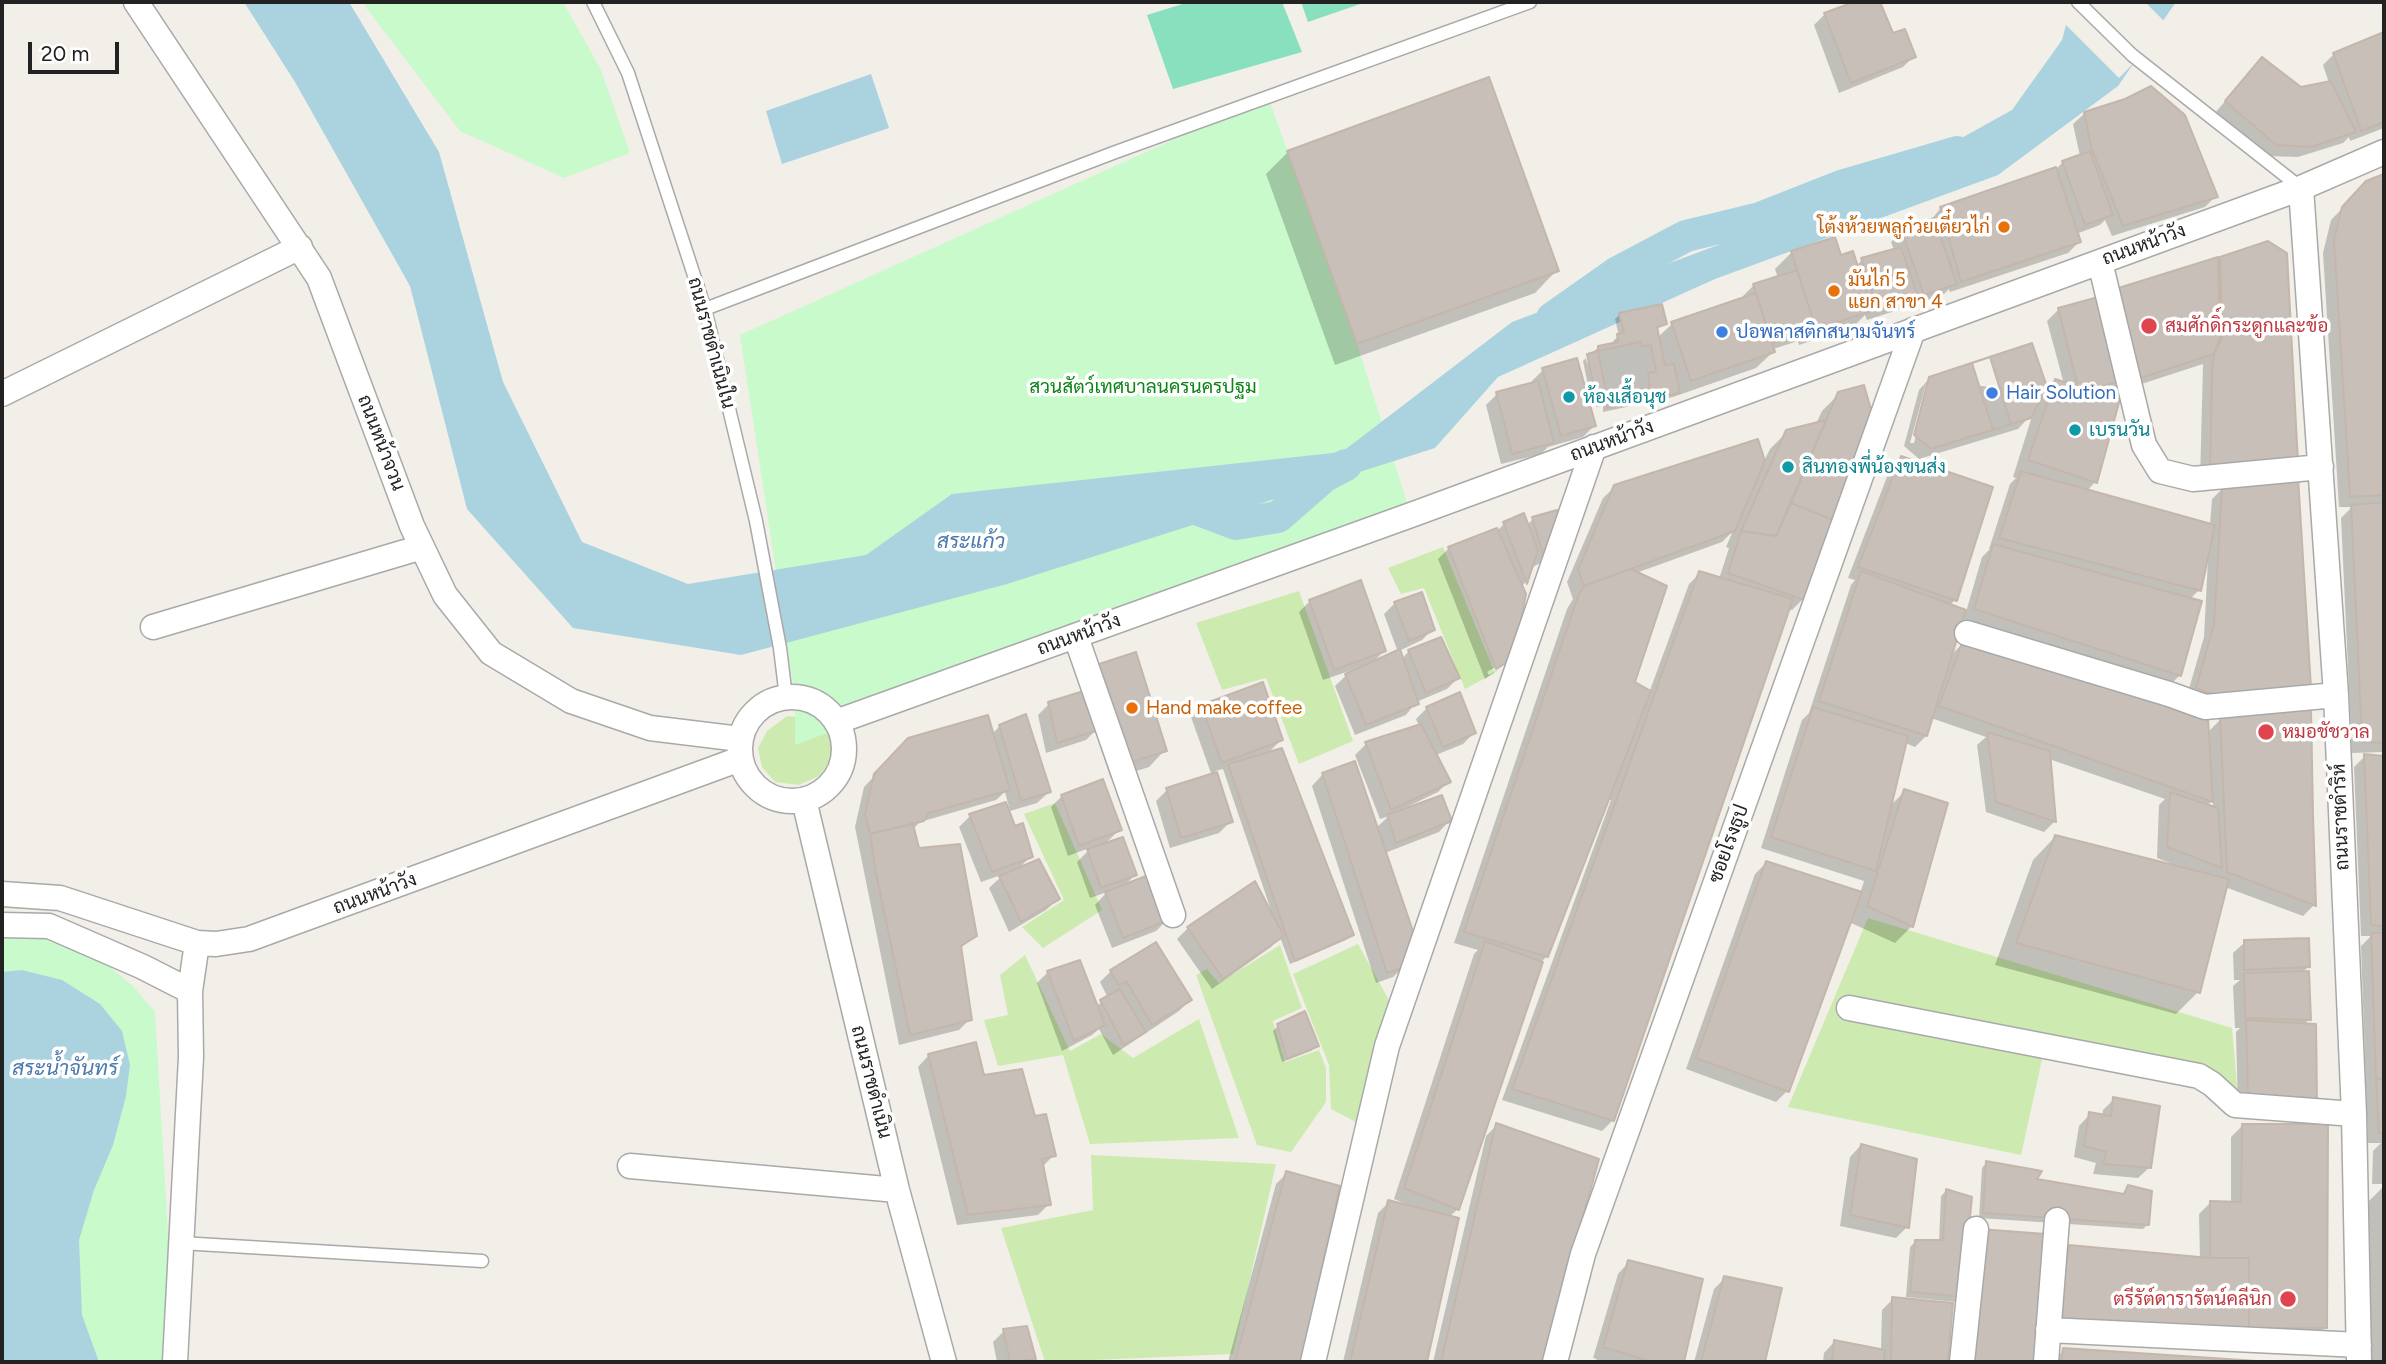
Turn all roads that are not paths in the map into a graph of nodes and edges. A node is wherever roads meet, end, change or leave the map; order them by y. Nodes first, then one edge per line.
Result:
1 (136, 2) edge
2 (593, 2) edge
3 (1530, 2) edge
4 (2078, 2) edge
5 (2384, 152) edge
6 (2301, 188) junction
7 (300, 247) junction
8 (2100, 261) junction
9 (705, 309) junction
10 (1913, 330) junction
11 (2, 394) edge
12 (1594, 447) junction
13 (2321, 467) junction
14 (422, 547) junction
15 (153, 627) dead end
16 (1966, 633) dead end
17 (1076, 637) junction
18 (2336, 695) junction
19 (786, 697) junction
20 (836, 722) junction
21 (740, 749) junction
22 (804, 800) junction
23 (2, 894) edge
24 (1173, 915) dead end
25 (2, 925) edge
26 (197, 943) junction
27 (190, 991) junction
28 (1849, 1008) dead end
29 (2354, 1114) junction
30 (630, 1166) dead end
31 (897, 1190) junction
32 (2057, 1220) dead end
33 (1976, 1229) dead end
34 (181, 1243) junction
35 (482, 1261) dead end
36 (2048, 1330) junction
37 (2359, 1354) edge
38 (175, 1362) edge
39 (944, 1362) edge
40 (1312, 1362) edge
41 (1555, 1362) edge
42 (1962, 1362) edge
43 (2046, 1362) edge

1 - 7 street, ถนนหน้าจวน
2 - 9 lane, ถนนราชดำเนินใน
3 - 9 lane
4 - 6 lane
5 - 6 street, ถนนหน้าวัง
6 - 8 street, ถนนหน้าวัง
6 - 13 street, ถนนราชดำริห์
7 - 11 street
7 - 14 street, ถนนหน้าจวน
8 - 10 street, ถนนหน้าวัง
8 - 13 street
9 - 19 lane, ถนนราชดำเนินใน
10 - 12 street, ถนนหน้าวัง
10 - 41 street, ซอยโรงธูป
12 - 17 street, ถนนหน้าวัง
12 - 40 street
13 - 18 street, ถนนราชดำริห์
14 - 15 street
14 - 21 street, ถนนหน้าจวน
16 - 18 street
17 - 20 street, ถนนหน้าวัง
17 - 24 street
18 - 29 street, ถนนราชดำริห์
19 - 20 street
19 - 21 street
20 - 22 street
21 - 22 street
21 - 26 street, ถนนหน้าวัง
22 - 31 street, ถนนราชดำเนิน
23 - 26 street, ถนนหน้าวัง
25 - 27 street
26 - 27 street
27 - 34 street
28 - 29 street
29 - 37 street, ถนนราชดำริห์
30 - 31 street
31 - 39 street, ถนนราชดำเนิน
32 - 36 street
33 - 42 street
34 - 35 lane
34 - 38 street
36 - 37 street
36 - 43 street

